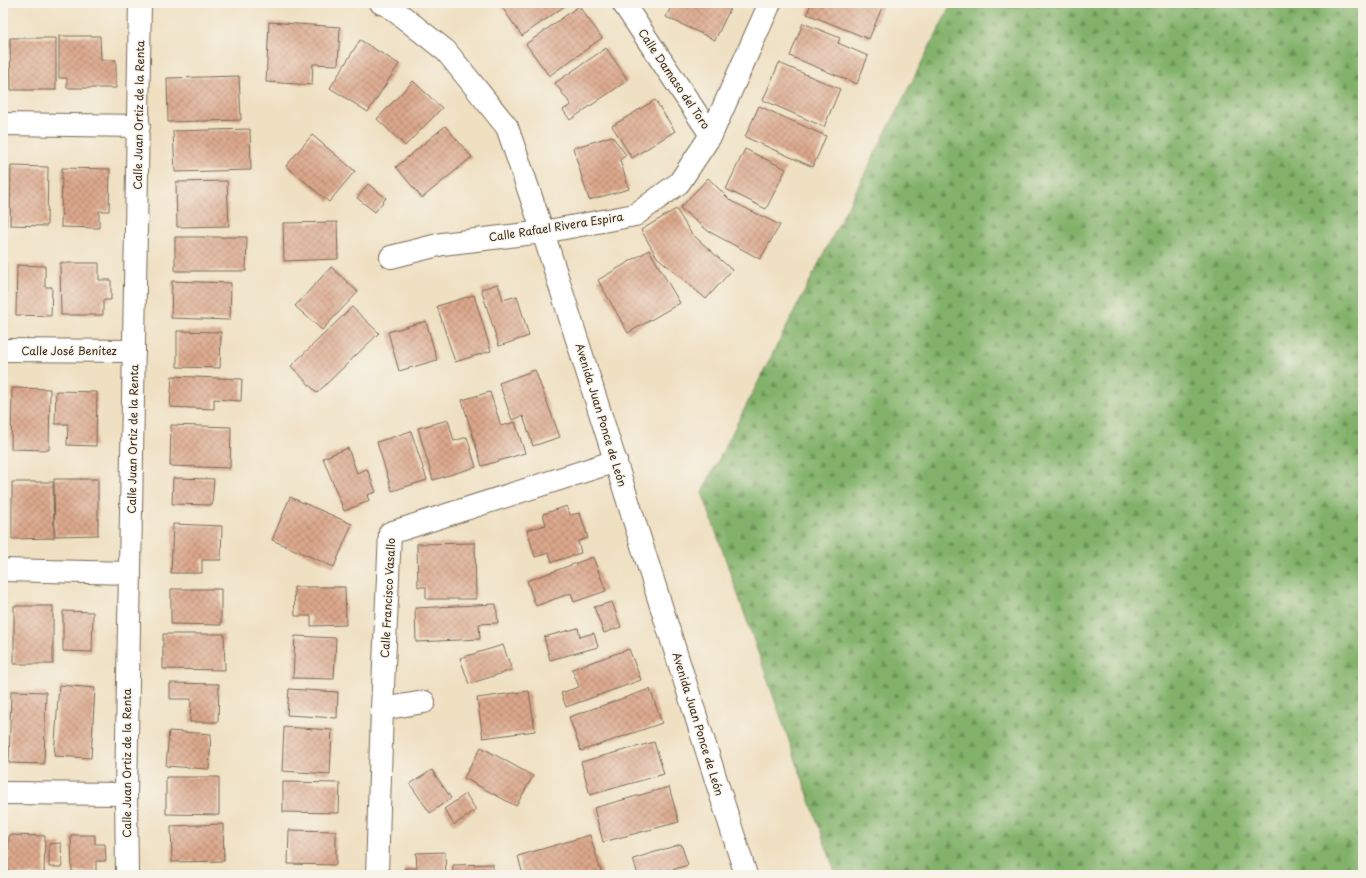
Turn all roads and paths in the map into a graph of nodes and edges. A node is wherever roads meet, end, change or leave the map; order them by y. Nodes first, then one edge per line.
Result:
1 (140, 3) edge
2 (381, 3) edge
3 (623, 3) edge
4 (770, 3) edge
5 (3, 124) edge
6 (139, 126) junction
7 (711, 134) junction
8 (543, 232) junction
9 (391, 257) dead end
10 (3, 350) edge
11 (134, 351) junction
12 (616, 461) junction
13 (3, 570) edge
14 (130, 573) junction
15 (424, 702) dead end
16 (382, 709) junction
17 (3, 793) edge
18 (126, 794) junction
19 (127, 875) edge
20 (377, 875) edge
21 (746, 875) edge

1 - 6 street, Calle Juan Ortiz de la Renta
2 - 8 street, Avenida Juan Ponce de León
3 - 7 street, Calle Damaso del Toro
4 - 7 street, Calle Rafael Rivera Espira
5 - 6 street
6 - 11 street, Calle Juan Ortiz de la Renta
7 - 8 street, Calle Rafael Rivera Espira
8 - 9 street, Calle Rafael Rivera Espira
8 - 12 street, Avenida Juan Ponce de León
10 - 11 street, Calle José Benítez
11 - 14 street, Calle Juan Ortiz de la Renta
12 - 16 street, Calle Francisco Vasallo
12 - 21 street, Avenida Juan Ponce de León
13 - 14 street
14 - 18 street, Calle Juan Ortiz de la Renta
15 - 16 street
16 - 20 street, Calle Francisco Vasallo
17 - 18 street
18 - 19 street, Calle Juan Ortiz de la Renta

